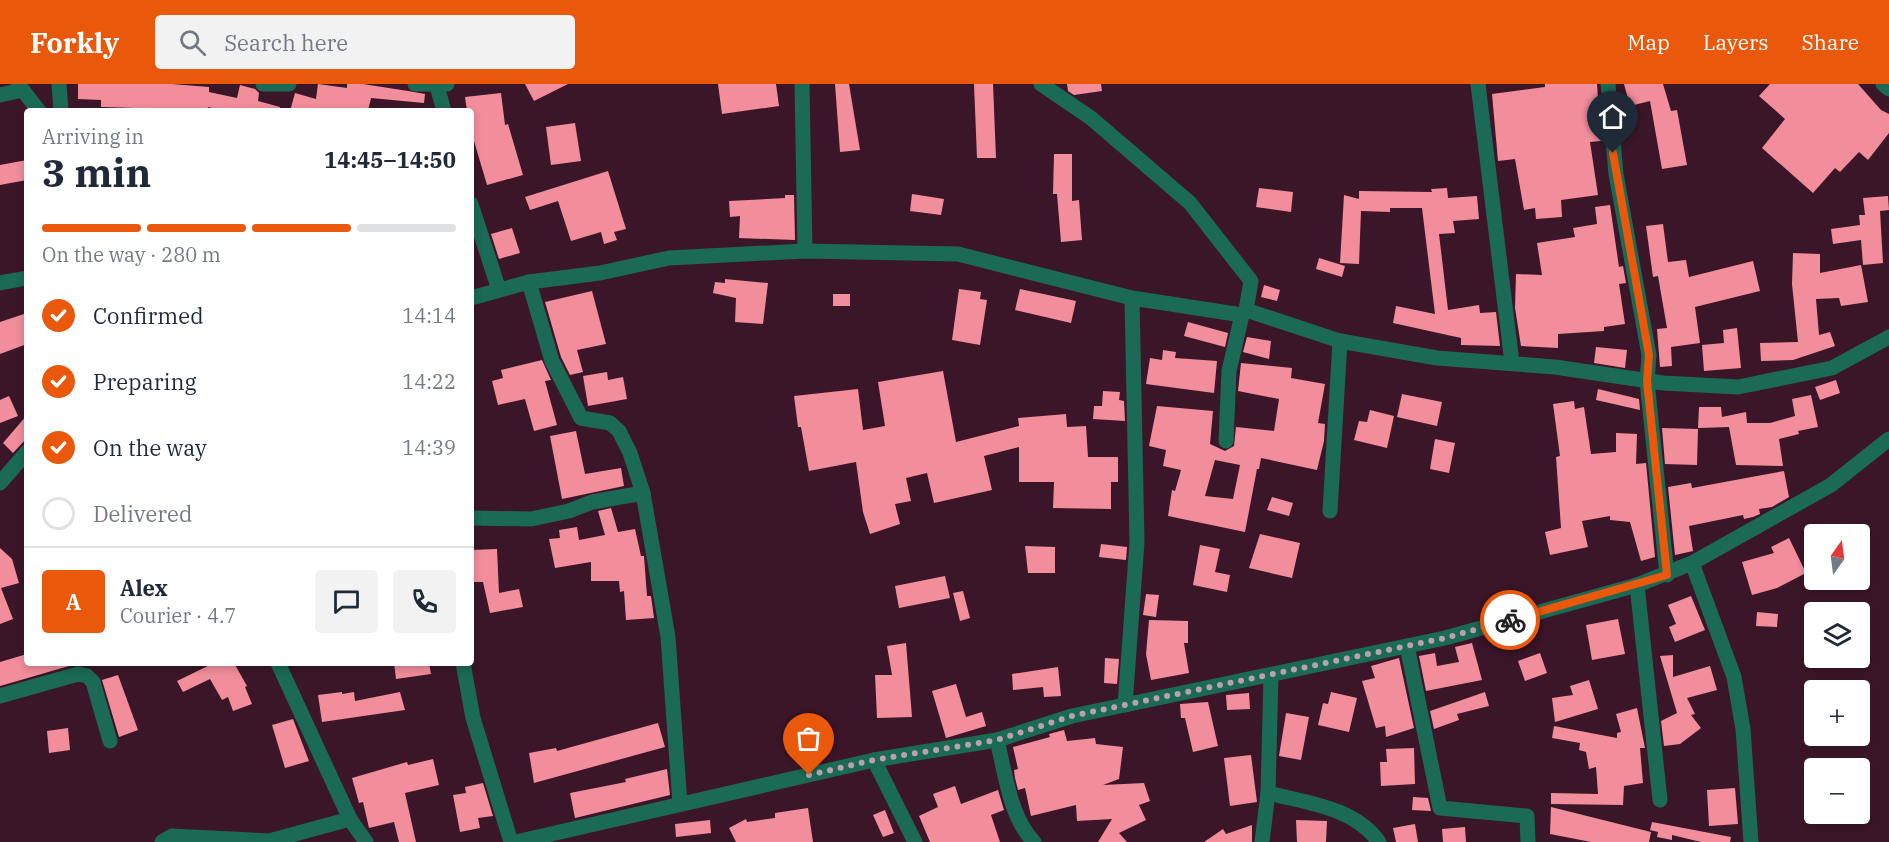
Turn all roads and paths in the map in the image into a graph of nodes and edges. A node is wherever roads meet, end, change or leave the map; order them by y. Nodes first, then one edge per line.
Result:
1 (59, 84) edge
2 (263, 84) edge
3 (289, 84) edge
4 (415, 84) edge
5 (802, 84) edge
6 (1478, 84) edge
7 (1608, 84) edge
8 (1883, 84) edge
9 (442, 85) edge
10 (1045, 86) edge
11 (21, 87) edge
12 (1889, 89) edge
13 (0, 95) edge
14 (37, 108) edge
15 (61, 108) edge
16 (444, 108) edge
17 (474, 213) edge
18 (805, 251) junction
19 (24, 279) edge
20 (529, 282) junction
21 (0, 283) edge
22 (499, 291) junction
23 (474, 297) edge
24 (1132, 298) junction
25 (1244, 312) junction
26 (1889, 337) edge
27 (1340, 341) junction
28 (1512, 363) junction
29 (1647, 381) junction
30 (1889, 439) edge
31 (1226, 441) dead end
32 (24, 455) edge
33 (0, 483) edge
34 (643, 493) junction
35 (1330, 511) dead end
36 (474, 518) edge
37 (1692, 563) junction
38 (1667, 575) junction
39 (1637, 585) junction
40 (1407, 646) junction
41 (279, 666) edge
42 (464, 666) edge
43 (1271, 675) junction
44 (0, 696) edge
45 (1125, 705) junction
46 (997, 740) junction
47 (110, 741) dead end
48 (874, 760) junction
49 (1268, 793) junction
50 (1660, 800) dead end
51 (680, 804) junction
52 (350, 819) junction
53 (162, 842) edge
54 (366, 842) edge
55 (511, 842) edge
56 (516, 842) edge
57 (915, 842) edge
58 (1034, 842) edge
59 (1262, 842) edge
60 (1379, 842) edge
61 (1528, 842) edge
62 (1751, 842) edge

1 - 15 street
2 - 3 street
4 - 9 street
5 - 18 street
6 - 28 street
7 - 29 street
8 - 12 street
9 - 16 street
10 - 25 street
11 - 13 street
11 - 14 street
17 - 22 street
18 - 20 street
18 - 24 street
19 - 21 street
20 - 22 street
20 - 34 street
22 - 23 street
24 - 25 street
24 - 45 street
25 - 27 street
25 - 31 street
26 - 29 street
27 - 28 street
27 - 35 street
28 - 29 street
29 - 38 street
30 - 37 street
32 - 33 street
34 - 36 street
34 - 51 street
37 - 38 street
37 - 62 street
38 - 39 street
39 - 40 street
39 - 50 street
40 - 43 street
40 - 61 street
41 - 52 street
42 - 55 street
43 - 45 street
43 - 49 street
44 - 47 street
45 - 46 street
46 - 48 street
46 - 58 street
48 - 51 street
48 - 57 street
49 - 59 street
49 - 60 street
51 - 56 street
52 - 53 street
52 - 54 street

